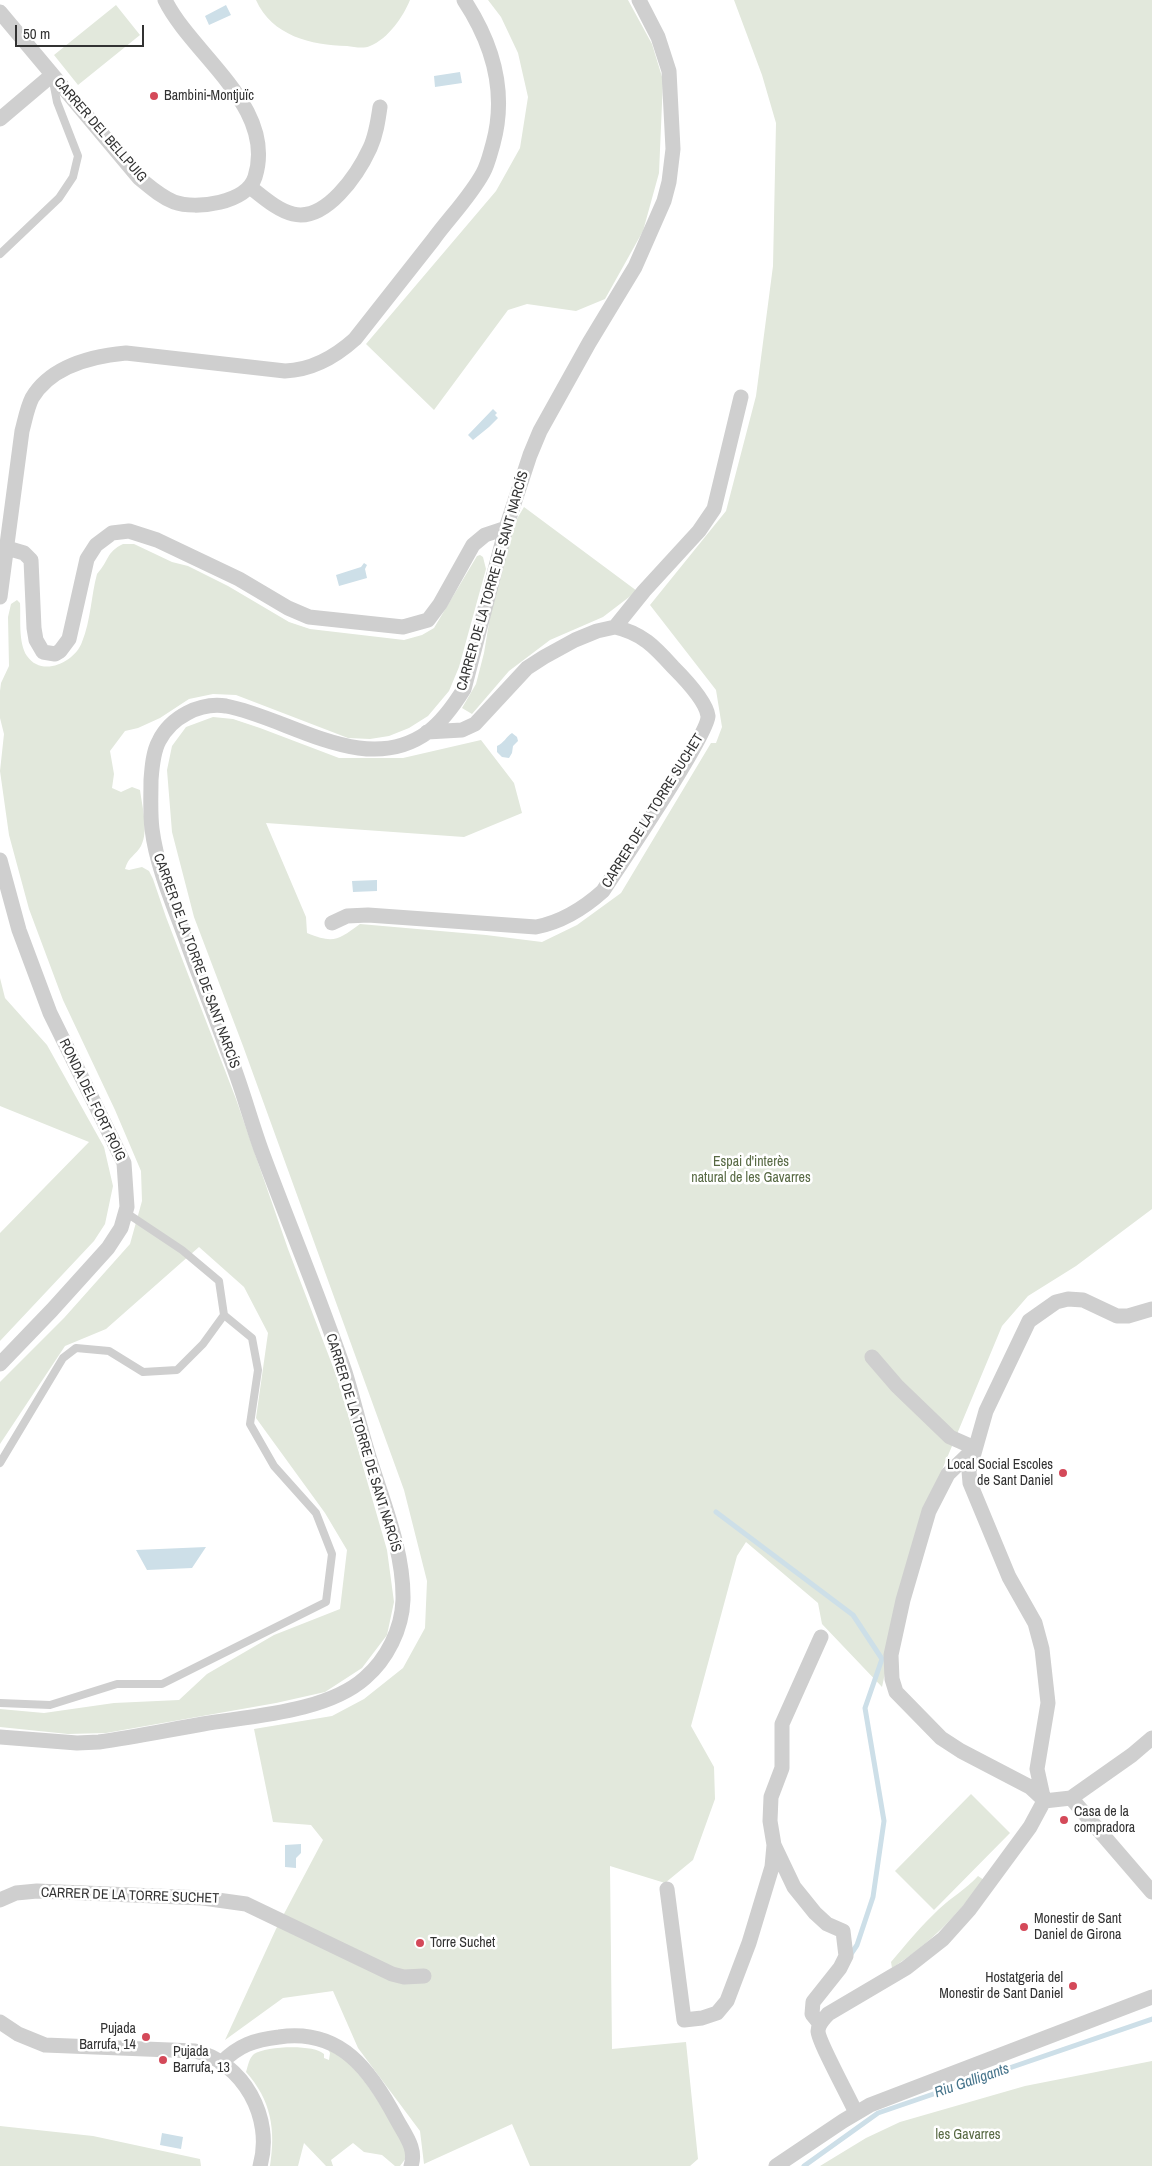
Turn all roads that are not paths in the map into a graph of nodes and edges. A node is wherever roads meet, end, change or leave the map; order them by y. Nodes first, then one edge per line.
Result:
1 (165, 0) edge
2 (464, 0) edge
3 (639, 0) edge
4 (0, 12) edge
5 (52, 75) junction
6 (380, 107) dead end
7 (0, 119) edge
8 (250, 187) junction
9 (0, 254) edge
10 (741, 397) dead end
11 (506, 528) junction
12 (7, 548) junction
13 (0, 597) edge
14 (616, 627) junction
15 (428, 732) junction
16 (0, 860) edge
17 (332, 923) dead end
18 (125, 1212) junction
19 (1152, 1309) edge
20 (224, 1315) junction
21 (872, 1357) dead end
22 (0, 1364) edge
23 (975, 1448) junction
24 (0, 1463) edge
25 (821, 1636) dead end
26 (0, 1703) edge
27 (0, 1737) edge
28 (1152, 1738) edge
29 (1071, 1798) junction
30 (1044, 1801) junction
31 (774, 1845) junction
32 (667, 1889) dead end
33 (1152, 1892) edge
34 (0, 1900) edge
35 (424, 1976) dead end
36 (1152, 1997) edge
37 (0, 2022) edge
38 (820, 2024) junction
39 (221, 2063) junction
40 (856, 2113) junction
41 (260, 2166) edge
42 (410, 2166) edge
43 (776, 2166) edge

1 - 8 street
2 - 12 street
3 - 11 street, CARRER DE LA TORRE DE SANT NARCÍS
4 - 5 street, CARRER DEL BELLPUIG
5 - 7 street
5 - 8 street, CARRER DEL BELLPUIG
5 - 9 lane
6 - 8 street
10 - 14 street
11 - 12 street
11 - 15 street, CARRER DE LA TORRE DE SANT NARCÍS
12 - 13 street
14 - 15 street
14 - 17 street, CARRER DE LA TORRE SUCHET
15 - 27 street, CARRER DE LA TORRE DE SANT NARCÍS
16 - 18 street, RONDA DEL FORT ROIG
18 - 20 lane
18 - 22 street, RONDA DEL FORT ROIG
19 - 23 street
20 - 24 lane
20 - 26 lane
21 - 23 street
23 - 30 street
23 - 30 street
25 - 31 street
28 - 29 street
29 - 30 street
29 - 33 street
30 - 38 street
31 - 32 street
31 - 38 street
34 - 35 street, CARRER DE LA TORRE SUCHET
36 - 40 street
37 - 39 street
38 - 40 street
39 - 41 street
39 - 42 street
40 - 43 street

